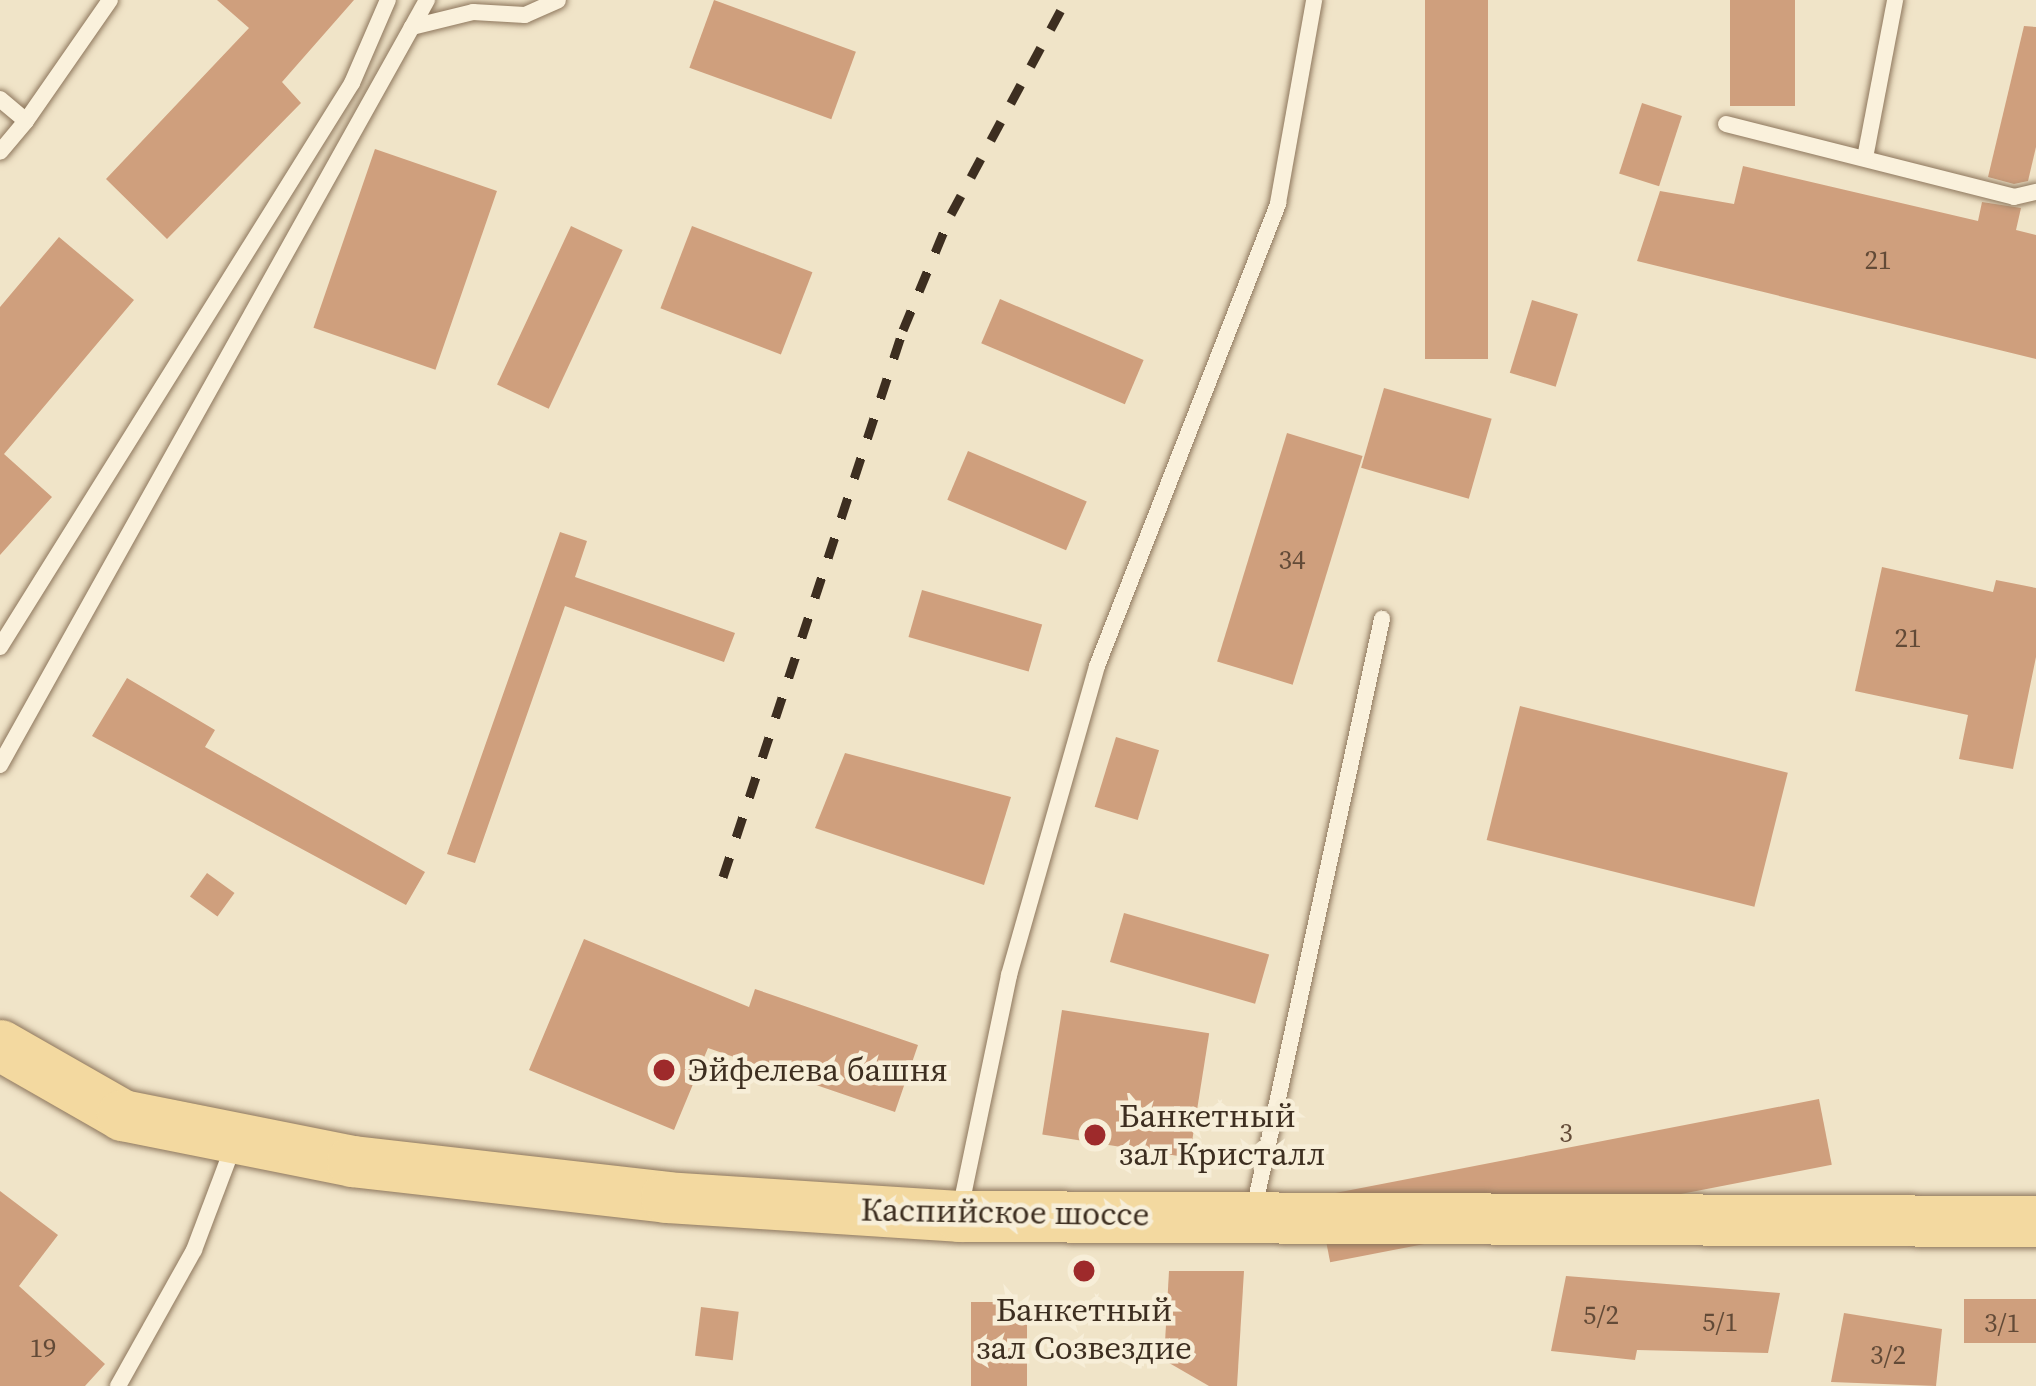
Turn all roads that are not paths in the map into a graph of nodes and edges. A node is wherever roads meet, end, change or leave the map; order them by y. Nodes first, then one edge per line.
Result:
1 (110, 0) edge
2 (388, 0) edge
3 (427, 0) edge
4 (558, 0) edge
5 (1314, 0) edge
6 (1894, 0) edge
7 (412, 27) junction
8 (0, 99) edge
9 (26, 121) junction
10 (1726, 124) dead end
11 (0, 152) edge
12 (1865, 158) junction
13 (2036, 192) edge
14 (1382, 619) dead end
15 (0, 647) edge
16 (0, 766) edge
17 (0, 1045) edge
18 (236, 1138) junction
19 (959, 1216) junction
20 (1252, 1216) junction
21 (2036, 1221) edge
22 (118, 1386) edge

1 - 9 lane
2 - 15 lane
3 - 7 lane
4 - 7 lane
5 - 19 lane
6 - 12 lane
7 - 16 lane
8 - 9 lane
9 - 11 lane
10 - 12 lane
12 - 13 lane
14 - 20 lane
17 - 18 main road, Каспийское шоссе
18 - 19 main road, Каспийское шоссе
18 - 22 lane
19 - 20 main road, Каспийское шоссе
20 - 21 main road, Каспийское шоссе

